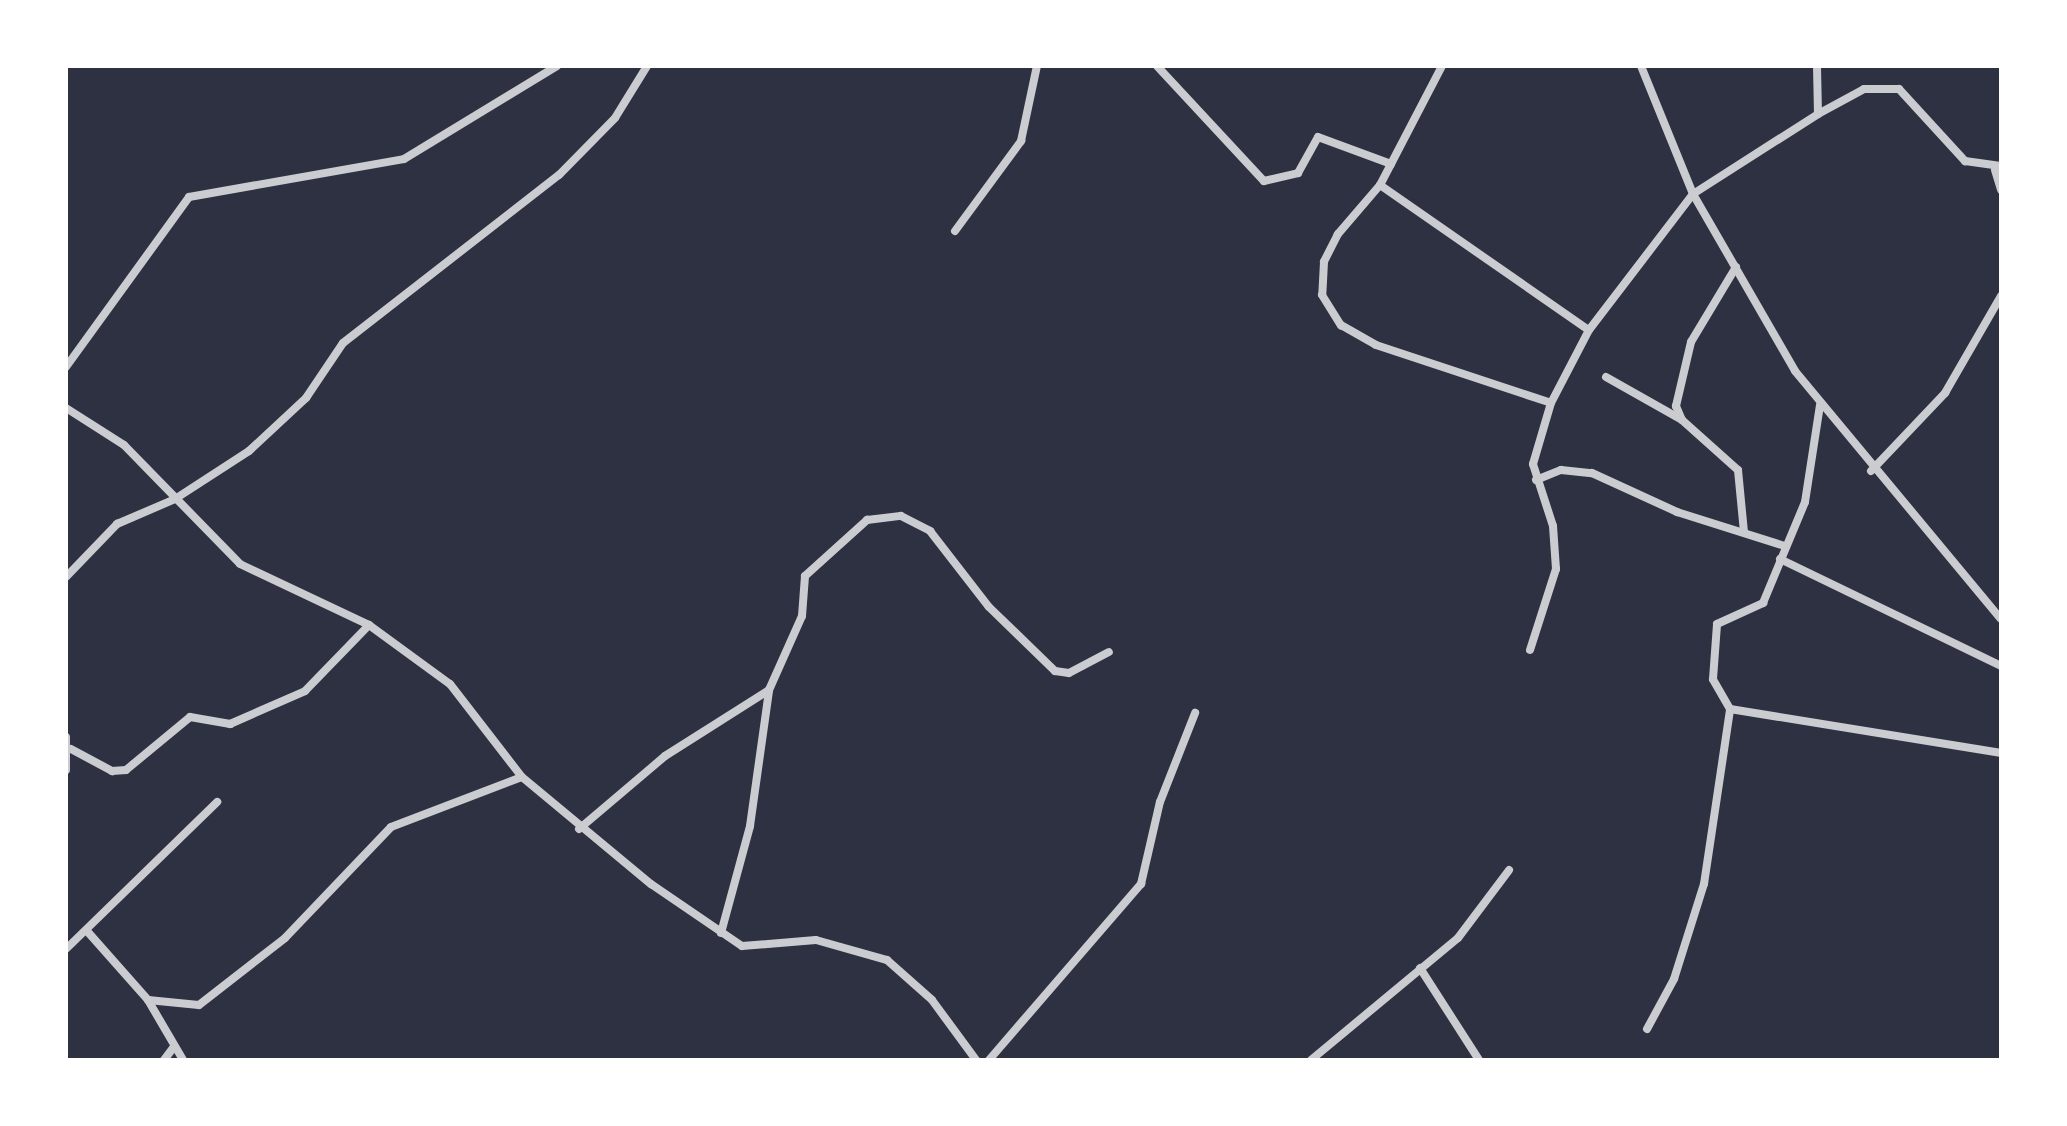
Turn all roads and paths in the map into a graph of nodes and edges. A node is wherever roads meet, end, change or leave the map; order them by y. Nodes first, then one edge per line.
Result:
1 (557, 66) edge
2 (647, 66) edge
3 (1037, 66) edge
4 (1157, 66) edge
5 (1442, 66) edge
6 (1641, 66) edge
7 (1817, 66) edge
8 (1818, 114) junction
9 (1391, 164) junction
10 (1998, 168) edge
11 (1380, 185) junction
12 (2001, 190) edge
13 (1693, 194) junction
14 (955, 231) dead end
15 (1736, 267) junction
16 (2001, 296) edge
17 (1589, 330) junction
18 (66, 367) edge
19 (1606, 377) dead end
20 (1551, 403) junction
21 (1820, 404) junction
22 (66, 408) edge
23 (1682, 420) junction
24 (1871, 471) junction
25 (1536, 480) junction
26 (175, 499) junction
27 (1744, 532) junction
28 (1785, 546) junction
29 (1780, 559) junction
30 (66, 577) edge
31 (2001, 619) edge
32 (369, 625) junction
33 (1530, 650) dead end
34 (1109, 652) dead end
35 (2001, 666) edge
36 (769, 690) junction
37 (1730, 709) junction
38 (1195, 713) dead end
39 (66, 737) edge
40 (71, 749) junction
41 (2001, 753) edge
42 (66, 770) edge
43 (522, 777) junction
44 (217, 802) dead end
45 (579, 829) junction
46 (1509, 870) dead end
47 (87, 931) junction
48 (721, 933) junction
49 (66, 949) edge
50 (1420, 968) junction
51 (148, 1000) junction
52 (1647, 1029) dead end
53 (173, 1048) junction
54 (164, 1060) edge
55 (183, 1060) edge
56 (976, 1060) edge
57 (989, 1060) edge
58 (1311, 1060) edge
59 (1479, 1060) edge

1 - 18 street
2 - 26 street
3 - 14 street
4 - 9 street
5 - 9 street
6 - 13 street
7 - 8 street
8 - 10 street
8 - 13 street
9 - 11 street
10 - 12 street
11 - 17 street
11 - 20 street
13 - 15 street
13 - 17 street
15 - 21 street
15 - 23 street
16 - 24 street
17 - 20 street
19 - 23 street
20 - 25 street
21 - 24 street
21 - 28 street
22 - 26 street
23 - 27 street
24 - 31 street
25 - 27 street
25 - 33 street
26 - 30 street
26 - 32 street
27 - 28 street
28 - 29 street
29 - 35 street
29 - 37 street
32 - 40 street
32 - 43 street
34 - 36 street
36 - 45 street
36 - 48 street
37 - 41 street
37 - 52 street
38 - 57 street
39 - 40 street
40 - 42 street
43 - 45 street
43 - 51 street
44 - 47 street
45 - 48 street
46 - 50 street
47 - 49 street
47 - 51 street
48 - 56 street
50 - 58 street
50 - 59 street
51 - 53 street
53 - 54 street
53 - 55 street

